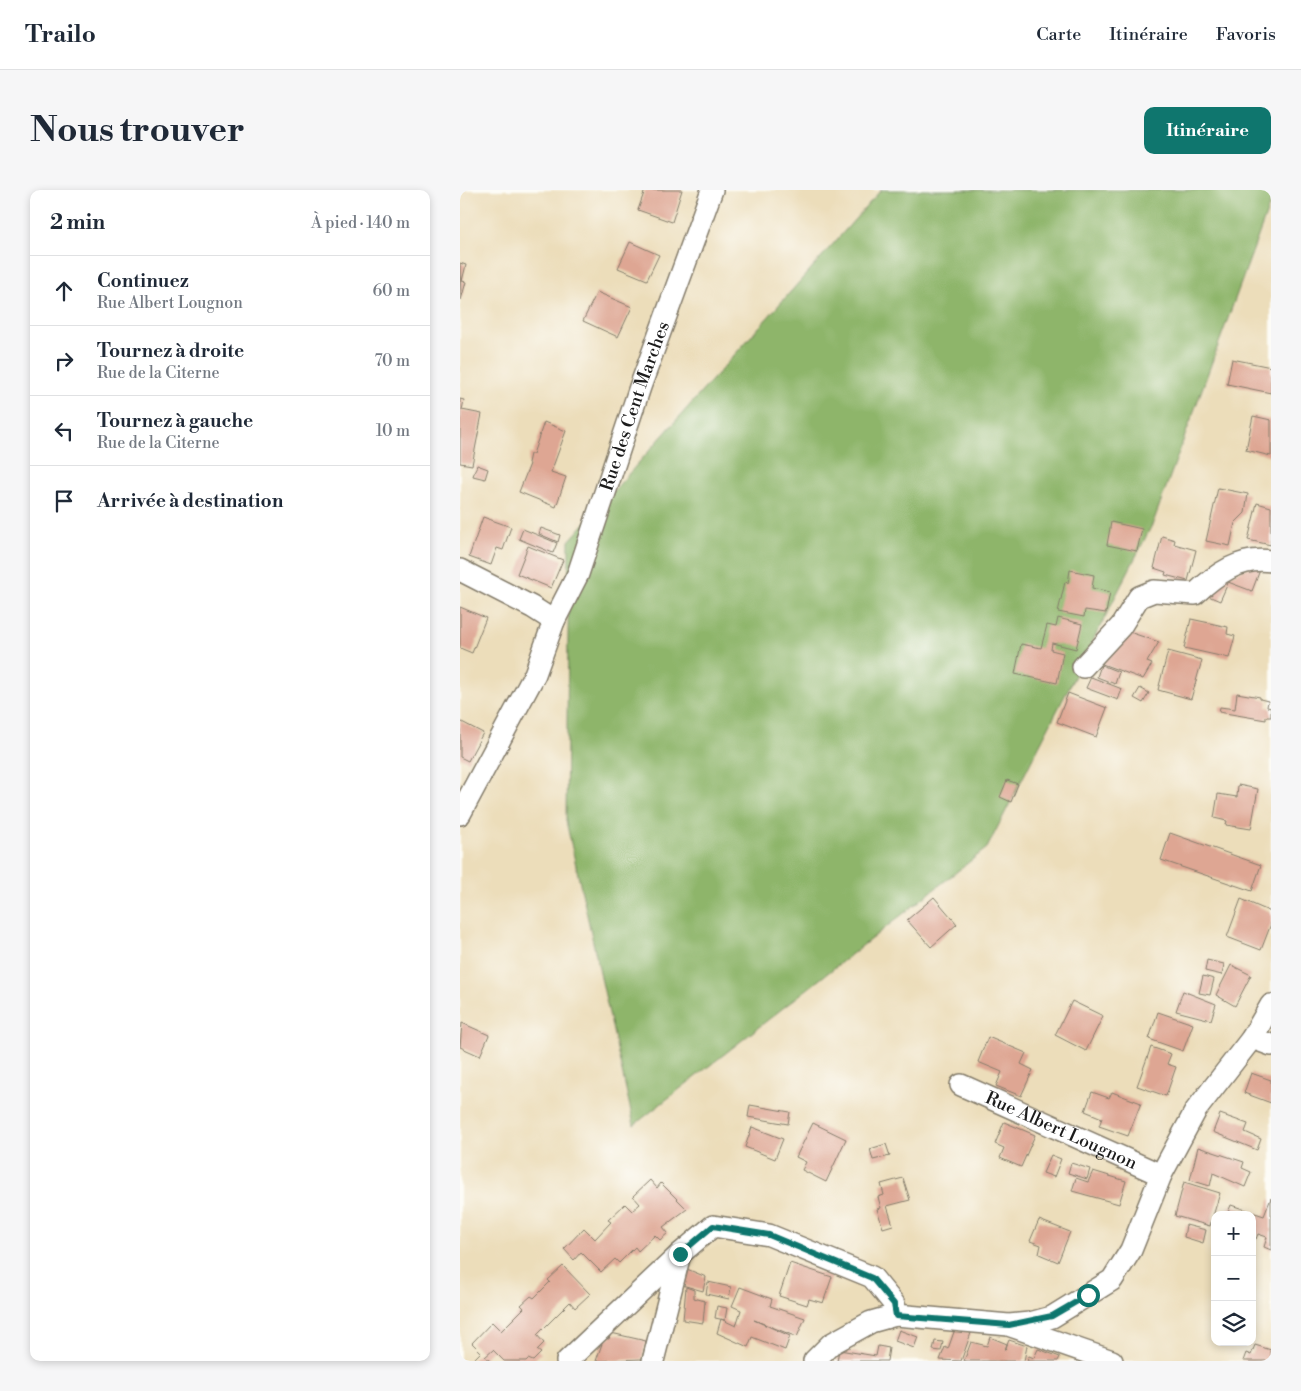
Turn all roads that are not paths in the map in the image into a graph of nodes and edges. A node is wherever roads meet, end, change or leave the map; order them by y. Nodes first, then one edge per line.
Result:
1 (712, 190) edge
2 (1271, 562) edge
3 (460, 570) edge
4 (554, 621) junction
5 (1084, 667) dead end
6 (460, 814) edge
7 (1271, 1005) edge
8 (1261, 1041) edge
9 (961, 1085) dead end
10 (1161, 1175) junction
11 (680, 1254) junction
12 (896, 1316) junction
13 (1009, 1325) junction
14 (566, 1361) edge
15 (653, 1361) edge
16 (814, 1361) edge
17 (1112, 1361) edge

1 - 4 street, Rue des Cent Marches
2 - 5 street
3 - 4 street
4 - 6 street, Rue des Cent Marches
7 - 8 street
8 - 10 street
9 - 10 street, Rue Albert Lougnon
10 - 13 street
11 - 12 street
11 - 14 street
11 - 15 street
12 - 13 street
12 - 16 street
13 - 17 street

